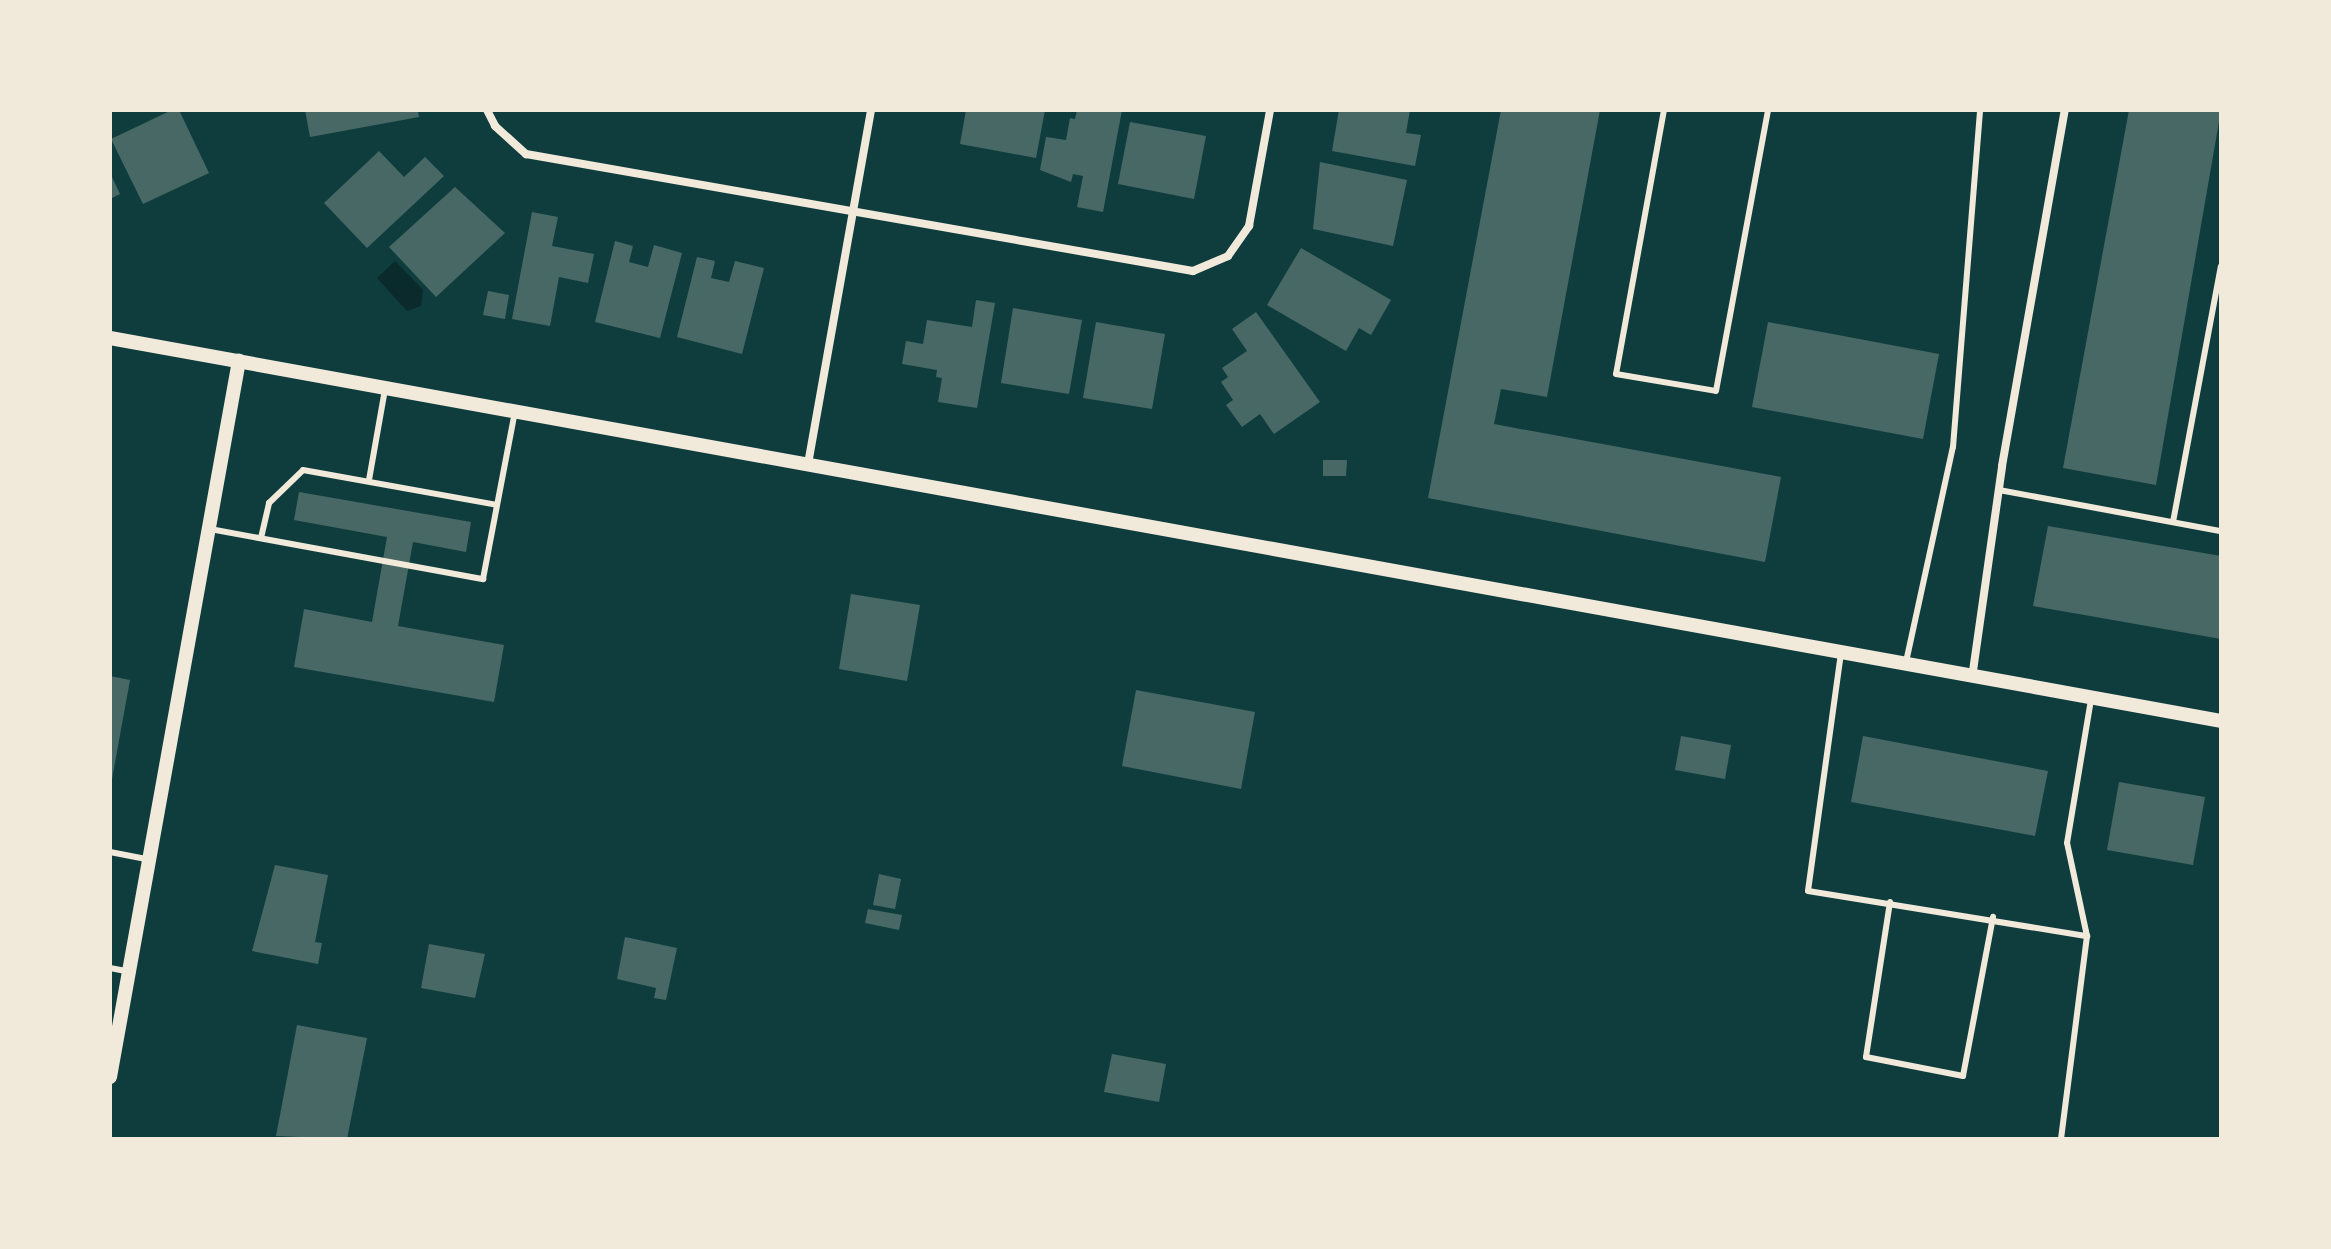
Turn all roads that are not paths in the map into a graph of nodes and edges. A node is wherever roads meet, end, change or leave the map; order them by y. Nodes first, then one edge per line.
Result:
1 (487, 110) edge
2 (871, 110) edge
3 (1270, 110) edge
4 (1664, 110) edge
5 (1768, 110) edge
6 (1980, 110) edge
7 (2065, 110) edge
8 (852, 212) junction
9 (2221, 266) edge
10 (110, 338) edge
11 (239, 361) junction
12 (385, 388) junction
13 (515, 411) junction
14 (808, 464) junction
15 (369, 480) junction
16 (1999, 490) junction
17 (497, 505) junction
18 (2173, 522) junction
19 (208, 529) junction
20 (2221, 531) edge
21 (261, 538) junction
22 (1841, 653) junction
23 (1905, 665) junction
24 (1972, 678) junction
25 (2091, 699) junction
26 (2221, 721) edge
27 (110, 852) edge
28 (151, 860) junction
29 (1890, 902) junction
30 (1993, 917) junction
31 (2087, 936) junction
32 (110, 968) edge
33 (130, 972) junction
34 (110, 1077) edge
35 (2061, 1139) edge

1 - 8 street
2 - 8 street
3 - 8 street
4 - 5 lane
6 - 23 lane
7 - 16 street
8 - 14 street
9 - 18 lane
10 - 11 street
11 - 12 street
11 - 19 street
12 - 13 street
12 - 15 lane
13 - 14 street
13 - 17 lane
14 - 22 street
15 - 17 lane
15 - 21 lane
16 - 18 lane
16 - 24 street
17 - 21 lane
18 - 20 lane
19 - 21 lane
19 - 28 street
22 - 23 street
22 - 29 lane
23 - 24 street
24 - 25 street
25 - 26 street
25 - 31 lane
27 - 28 lane
28 - 33 street
29 - 30 lane
29 - 30 lane
30 - 31 lane
31 - 35 lane
32 - 33 lane
33 - 34 street

